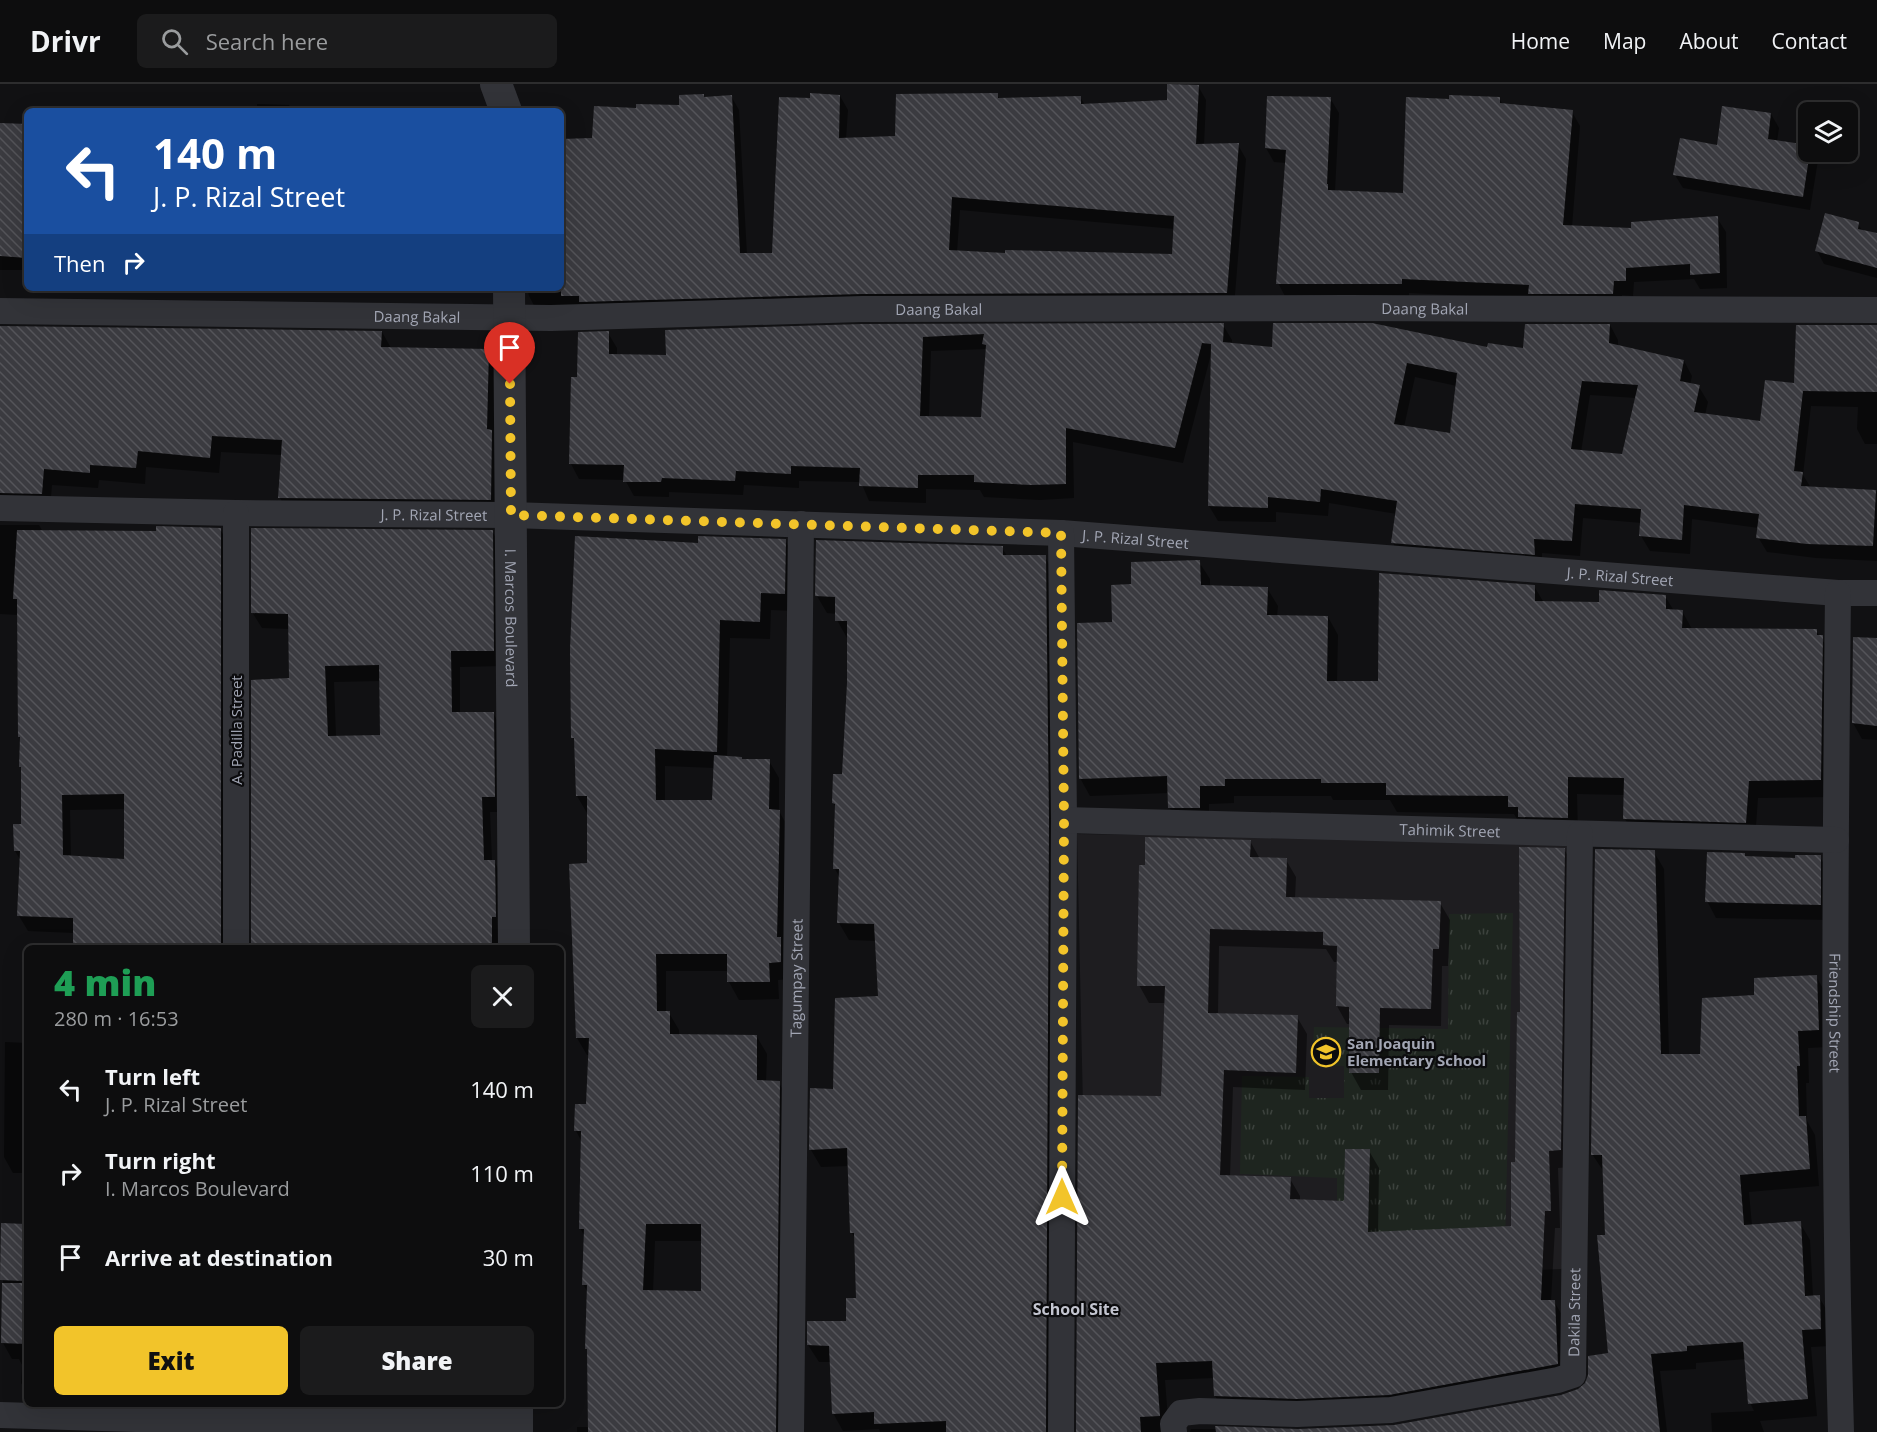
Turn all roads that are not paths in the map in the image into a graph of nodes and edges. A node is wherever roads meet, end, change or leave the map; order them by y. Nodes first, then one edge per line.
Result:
1 (496, 84) edge
2 (505, 108) edge
3 (509, 303) edge
4 (1877, 310) edge
5 (0, 311) edge
6 (0, 508) edge
7 (236, 513) junction
8 (511, 515) junction
9 (801, 524) junction
10 (1061, 533) junction
11 (1838, 593) junction
12 (1877, 593) edge
13 (1064, 820) junction
14 (1581, 834) junction
15 (1836, 840) junction
16 (236, 945) edge
17 (514, 945) edge
18 (237, 1413) edge
19 (0, 1415) edge
20 (517, 1419) edge
21 (791, 1432) edge
22 (1061, 1432) edge
23 (1174, 1432) edge
24 (1841, 1432) edge

1 - 2 street
3 - 4 street, Daang Bakal
3 - 5 street, Daang Bakal
3 - 8 street, I. Marcos Boulevard
6 - 7 street, J. P. Rizal Street
7 - 8 street, J. P. Rizal Street
7 - 16 street, A. Padilla Street
8 - 9 street, J. P. Rizal Street
8 - 17 street, I. Marcos Boulevard
9 - 10 street, J. P. Rizal Street
9 - 21 street, Tagumpay Street
10 - 11 street, J. P. Rizal Street
10 - 13 street
11 - 12 street, J. P. Rizal Street
11 - 15 street, Friendship Street
13 - 14 street, Tahimik Street
13 - 22 street
14 - 15 street, Tahimik Street
14 - 23 street, Dakila Street
15 - 24 street, Friendship Street
18 - 19 street
18 - 20 street

